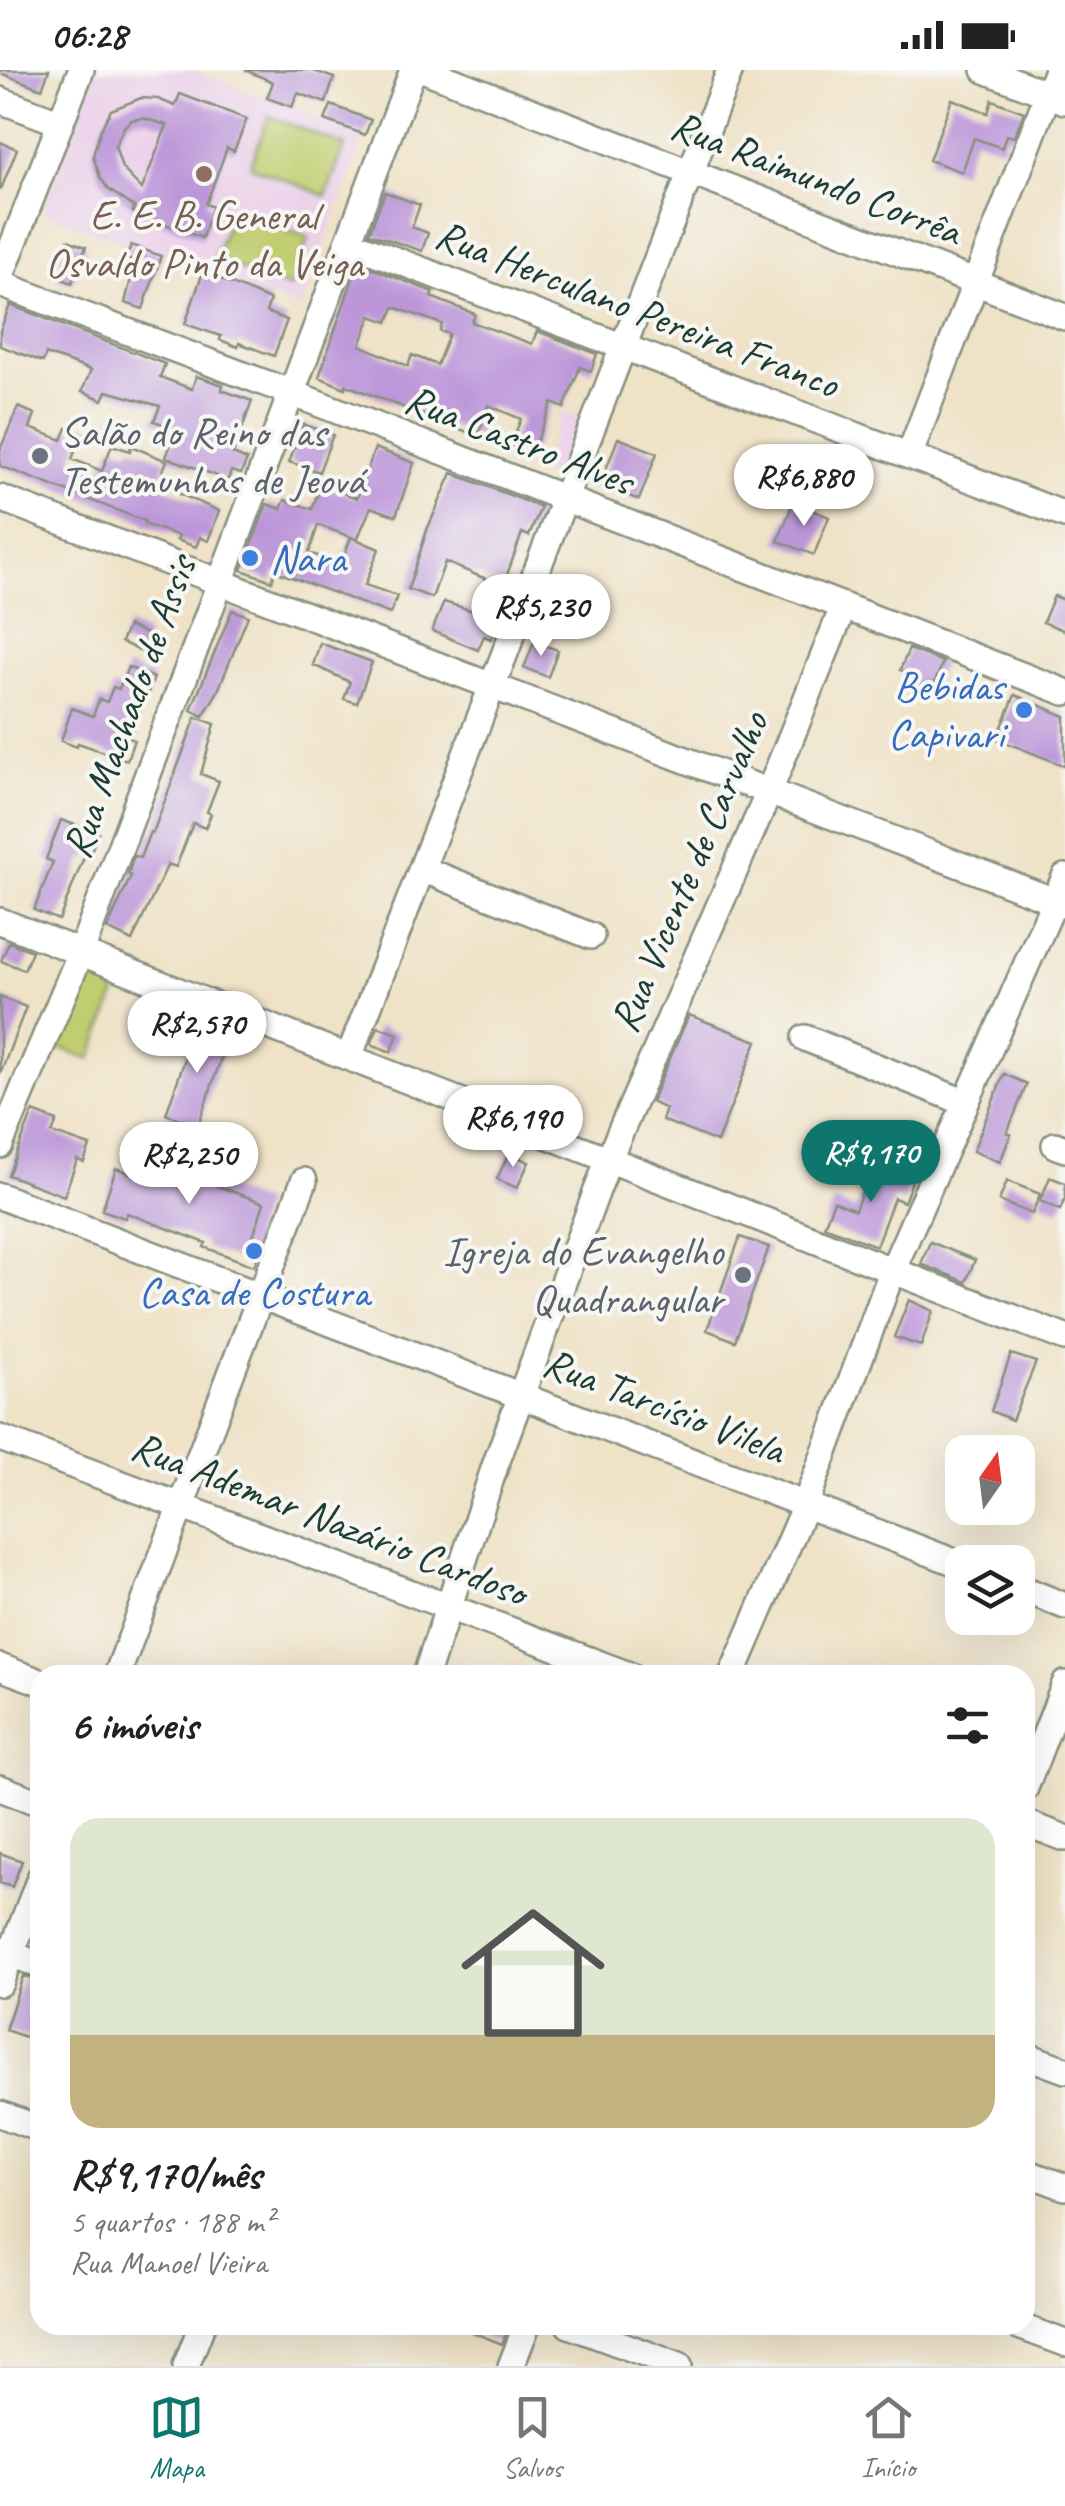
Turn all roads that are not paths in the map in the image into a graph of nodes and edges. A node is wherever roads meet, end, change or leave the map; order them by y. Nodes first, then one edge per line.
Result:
1 (81, 70) edge
2 (413, 70) edge
3 (426, 70) edge
4 (730, 70) edge
5 (985, 70) edge
6 (1056, 89) edge
7 (0, 100) edge
8 (62, 123) junction
9 (690, 172) junction
10 (348, 242) junction
11 (0, 281) edge
12 (975, 282) junction
13 (1065, 317) edge
14 (623, 347) junction
15 (289, 392) junction
16 (909, 456) junction
17 (0, 498) edge
18 (564, 500) junction
19 (1065, 515) edge
20 (218, 582) junction
21 (843, 608) junction
22 (492, 686) junction
23 (1065, 692) edge
24 (769, 792) junction
25 (422, 869) junction
26 (1065, 877) edge
27 (1059, 903) edge
28 (0, 920) edge
29 (590, 936) dead end
30 (81, 952) junction
31 (804, 1038) dead end
32 (349, 1057) junction
33 (964, 1102) junction
34 (0, 1145) edge
35 (609, 1158) junction
36 (304, 1181) dead end
37 (0, 1196) edge
38 (893, 1269) junction
39 (261, 1296) junction
40 (1065, 1338) edge
41 (521, 1394) junction
42 (0, 1438) edge
43 (806, 1503) junction
44 (181, 1506) junction
45 (945, 1558) edge
46 (1035, 1594) edge
47 (1065, 1606) edge
48 (448, 1607) junction
49 (121, 1665) edge
50 (429, 1665) edge
51 (602, 1665) edge
52 (736, 1665) edge
53 (0, 1667) edge
54 (30, 1678) edge
55 (1065, 1684) edge
56 (1035, 1762) edge
57 (0, 1788) edge
58 (30, 1799) edge
59 (1035, 1827) edge
60 (1065, 1838) edge
61 (30, 1900) edge
62 (6, 1952) edge
63 (30, 1961) edge
64 (0, 1983) edge
65 (1035, 2059) edge
66 (1065, 2070) edge
67 (0, 2114) edge
68 (30, 2125) edge
69 (1035, 2176) edge
70 (1065, 2187) edge
71 (1035, 2332) edge
72 (198, 2335) edge
73 (523, 2335) edge
74 (596, 2335) edge
75 (1065, 2343) edge
76 (186, 2366) edge
77 (511, 2366) edge
78 (679, 2366) edge

1 - 8 street
2 - 10 street, Rua Machado de Assis
3 - 9 street, Rua Raimundo Corrêa
4 - 9 street
5 - 6 street
6 - 12 street
7 - 8 street
8 - 11 street
9 - 12 street, Rua Raimundo Corrêa
9 - 14 street
10 - 14 street, Rua Herculano Pereira Franco
10 - 15 street, Rua Machado de Assis
11 - 15 street, Rua Castro Alves
12 - 13 street, Rua Raimundo Corrêa
12 - 16 street
14 - 16 street, Rua Herculano Pereira Franco
14 - 18 street
15 - 18 street, Rua Castro Alves
15 - 20 street, Rua Machado de Assis
16 - 19 street, Rua Herculano Pereira Franco
17 - 20 street
18 - 21 street, Rua Castro Alves
18 - 22 street
20 - 22 street
20 - 30 street, Rua Machado de Assis
21 - 23 street, Rua Castro Alves
21 - 24 street, Rua Vicente de Carvalho
22 - 24 street
22 - 25 street
24 - 27 street
24 - 35 street, Rua Vicente de Carvalho
25 - 29 street
25 - 32 street
26 - 27 street
27 - 33 street
28 - 30 street
30 - 32 street
30 - 34 street, Rua Machado de Assis
31 - 33 street
32 - 35 street
33 - 38 street
35 - 38 street
35 - 41 street, Rua Vicente de Carvalho
36 - 39 street
37 - 39 street, Rua Tarcísio Vilela
38 - 40 street
38 - 43 street
39 - 41 street, Rua Tarcísio Vilela
39 - 44 street
41 - 43 street, Rua Tarcísio Vilela
41 - 48 street, Rua Vicente de Carvalho
42 - 44 street, Rua Ademar Nazário Cardoso
43 - 45 street, Rua Tarcísio Vilela
43 - 52 street
44 - 48 street, Rua Ademar Nazário Cardoso
44 - 49 street
46 - 47 street
48 - 50 street, Rua Vicente de Carvalho
48 - 51 street, Rua Ademar Nazário Cardoso
53 - 54 street
55 - 56 street
57 - 58 street
59 - 60 street
61 - 62 street
62 - 63 street
62 - 64 street
65 - 66 street
67 - 68 street
69 - 70 street
71 - 75 street
72 - 76 street
73 - 77 street
74 - 78 street

